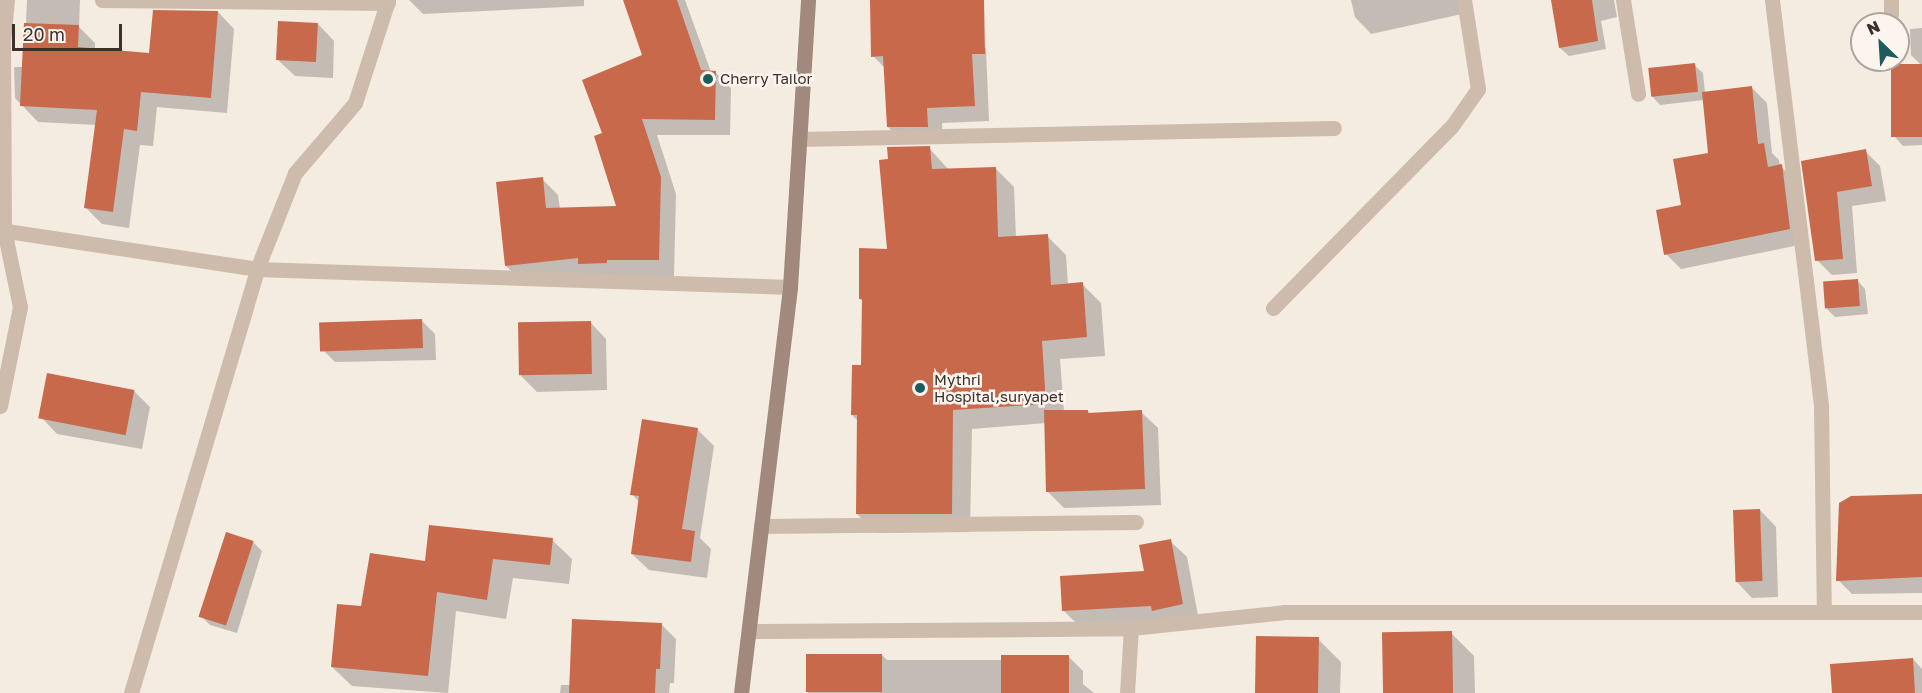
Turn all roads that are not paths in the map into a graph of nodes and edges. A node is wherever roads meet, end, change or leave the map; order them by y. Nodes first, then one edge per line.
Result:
1 (7, 0) edge
2 (102, 0) edge
3 (808, 0) edge
4 (1464, 0) edge
5 (1623, 0) edge
6 (1772, 0) edge
7 (388, 1) edge
8 (1638, 94) dead end
9 (1334, 128) dead end
10 (800, 139) junction
11 (2, 230) edge
12 (257, 269) junction
13 (790, 287) junction
14 (1273, 308) dead end
15 (0, 406) edge
16 (1136, 522) dead end
17 (761, 526) junction
18 (1824, 611) junction
19 (1922, 612) edge
20 (1131, 628) junction
21 (749, 631) junction
22 (130, 693) edge
23 (741, 693) edge
24 (1127, 693) edge

1 - 11 street
2 - 7 street
3 - 10 main road
4 - 14 street
5 - 8 street
6 - 18 street
7 - 12 street
9 - 10 street
10 - 13 main road
11 - 12 street
11 - 15 street
12 - 13 street
12 - 22 street
13 - 17 main road
16 - 17 street
17 - 21 main road
18 - 19 street
18 - 20 street
20 - 21 street
20 - 24 street
21 - 23 main road

